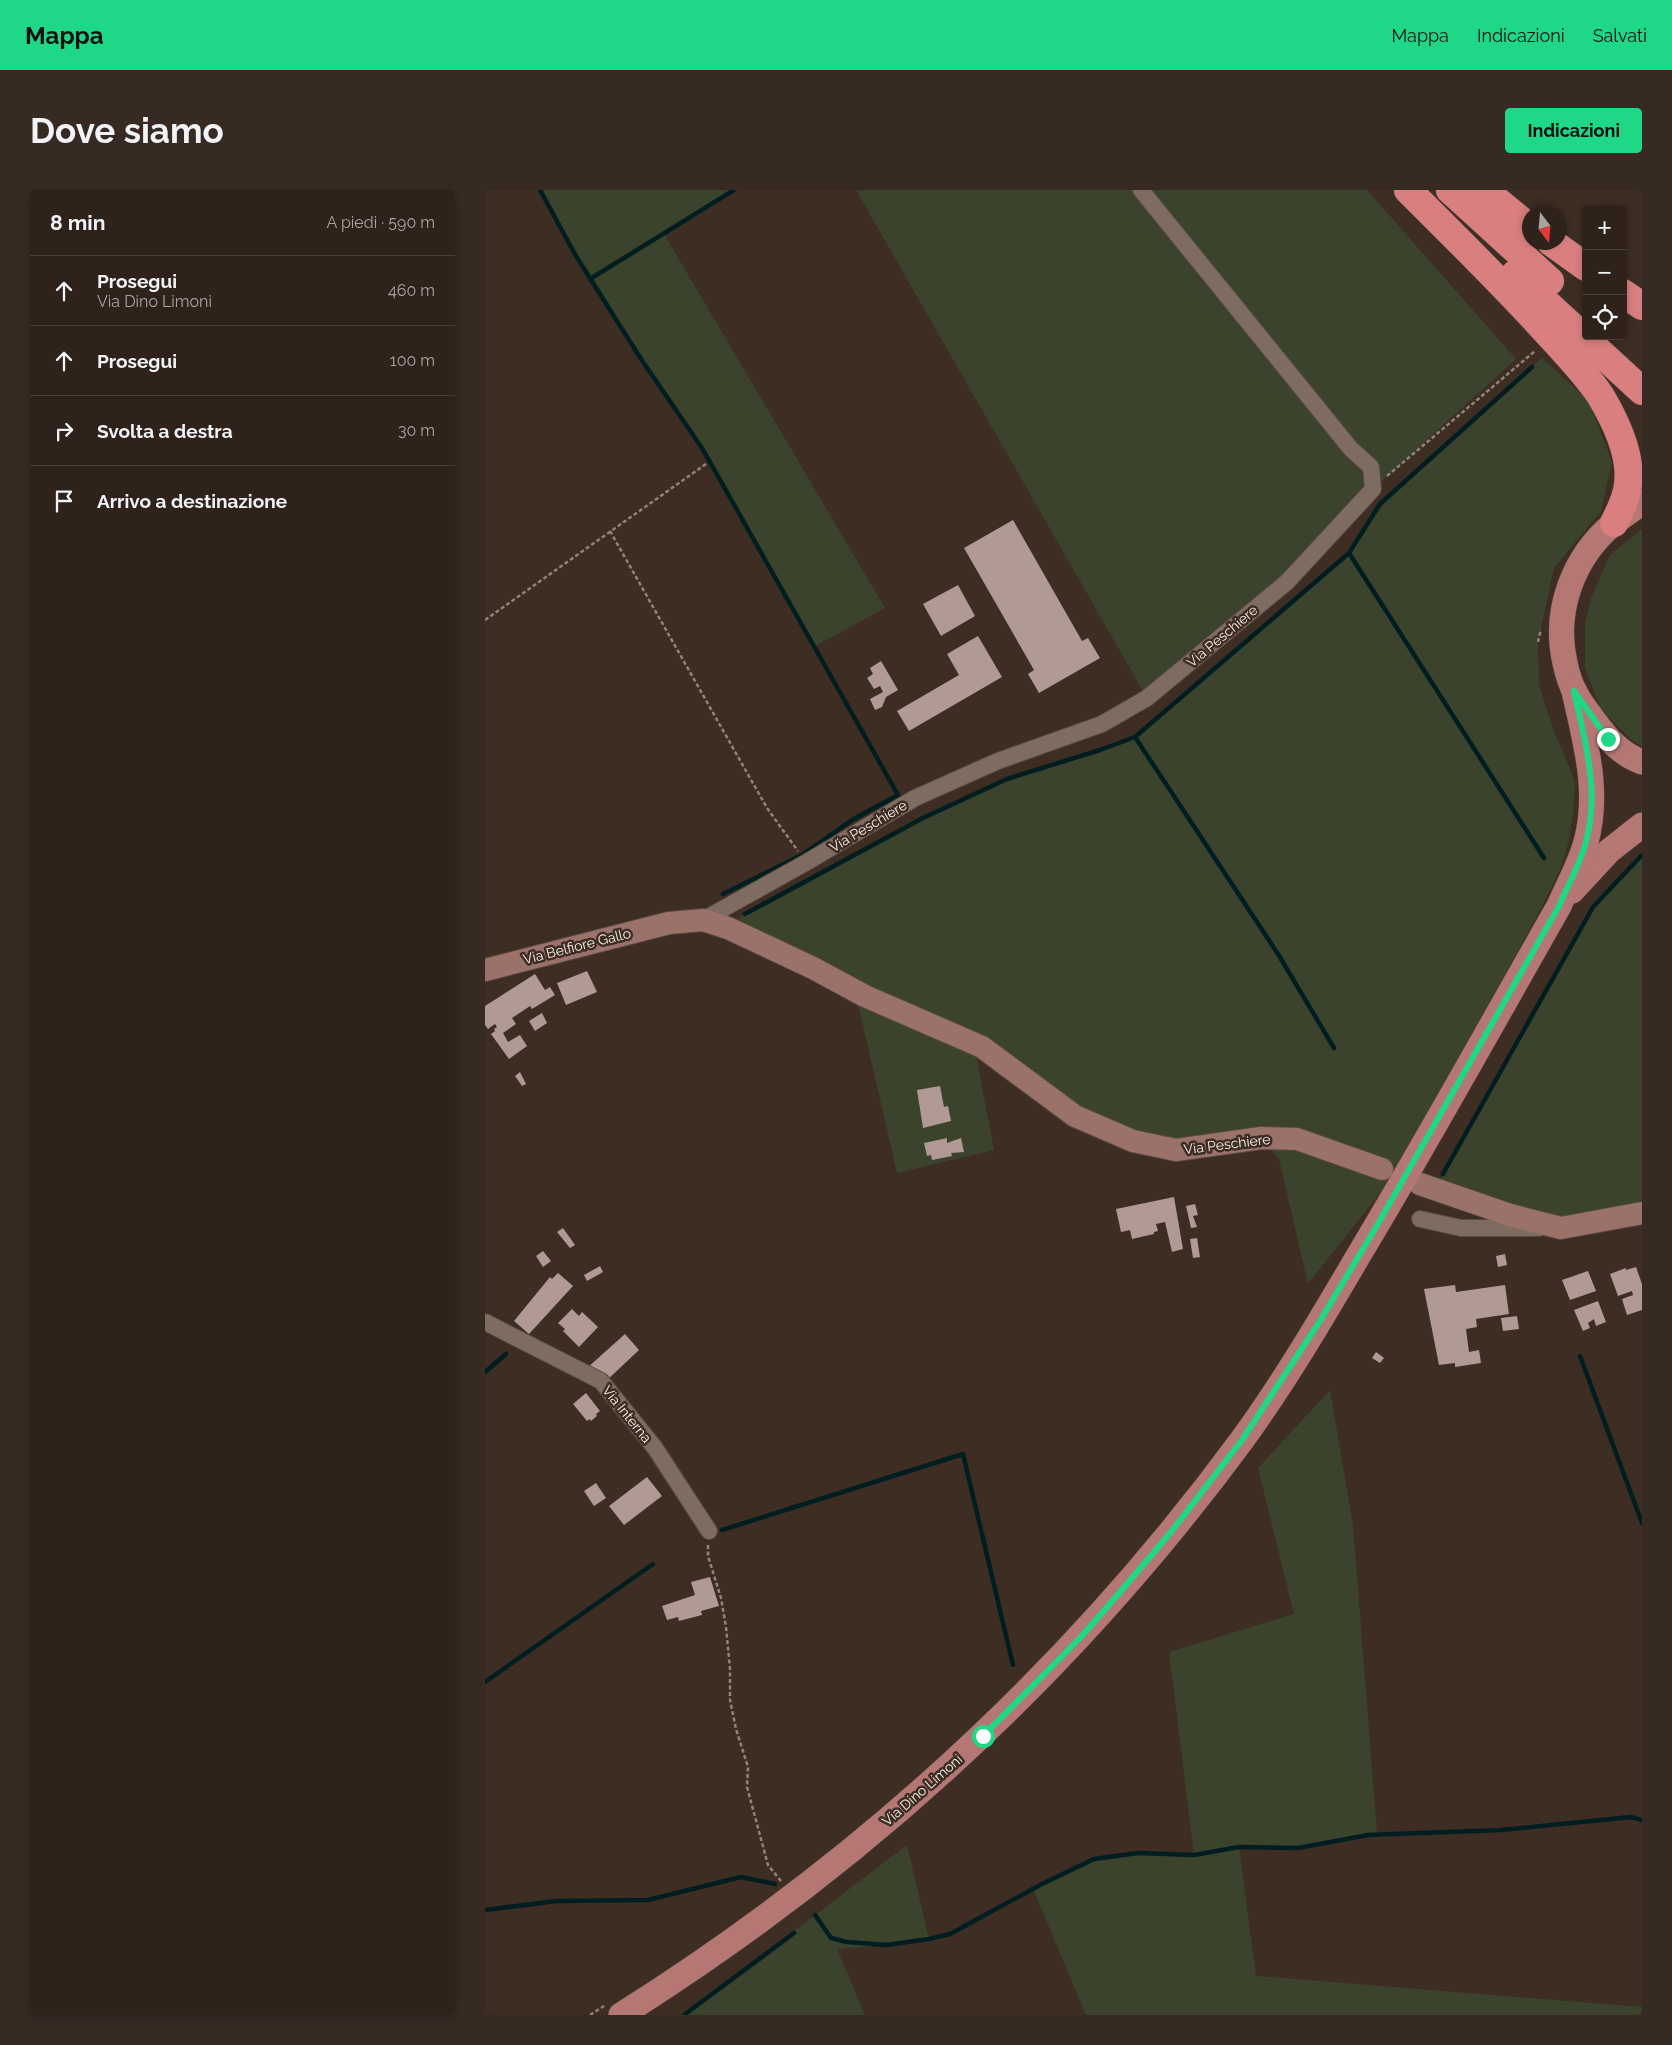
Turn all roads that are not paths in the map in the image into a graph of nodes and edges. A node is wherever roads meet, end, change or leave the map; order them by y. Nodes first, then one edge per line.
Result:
1 (1141, 190) edge
2 (1408, 190) edge
3 (1427, 190) edge
4 (1450, 190) edge
5 (1484, 190) edge
6 (1522, 221) edge
7 (1562, 250) edge
8 (1582, 264) edge
9 (1626, 295) edge
10 (1642, 306) edge
11 (1582, 310) edge
12 (1614, 340) edge
13 (1642, 365) edge
14 (1642, 391) edge
15 (1642, 503) edge
16 (1613, 523) junction
17 (1574, 691) junction
18 (1642, 762) edge
19 (1642, 825) edge
20 (1559, 906) junction
21 (703, 920) junction
22 (669, 923) joint
23 (485, 970) edge
24 (1382, 1170) dead end
25 (1420, 1184) dead end
26 (1642, 1213) edge
27 (1420, 1219) dead end
28 (1561, 1228) junction
29 (485, 1322) edge
30 (709, 1530) road end
31 (613, 2010) edge

1 - 21 street, Via Peschiere
2 - 16 highway
3 - 14 highway
4 - 11 highway
5 - 6 highway
7 - 8 highway
9 - 10 highway
12 - 13 highway
15 - 16 main road
16 - 17 main road
17 - 18 main road
17 - 20 main road
19 - 20 main road
20 - 31 main road, Via Dino Limoni
21 - 22 street, Via Peschiere
21 - 24 street, Via Peschiere
22 - 23 street, Via Belfiore Gallo
25 - 28 street
26 - 28 street
27 - 28 street
29 - 30 street, Via Interna

